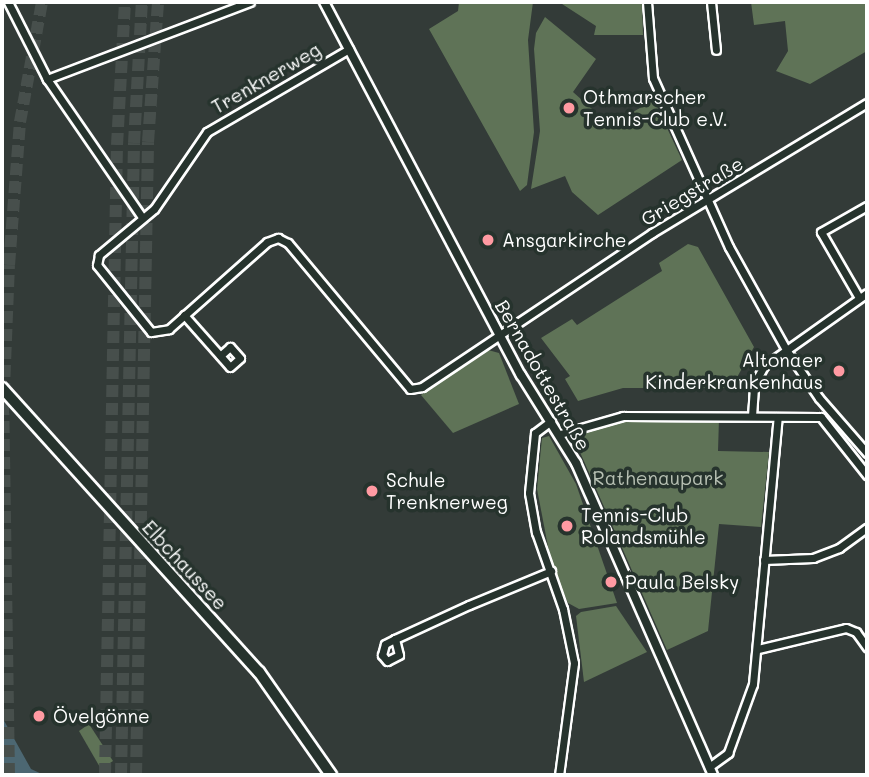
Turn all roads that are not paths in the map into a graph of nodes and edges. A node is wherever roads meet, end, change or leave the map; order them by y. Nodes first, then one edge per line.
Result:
1 (8, 2) edge
2 (250, 2) edge
3 (324, 2) edge
4 (647, 2) edge
5 (711, 2) edge
6 (349, 48) junction
7 (716, 50) dead end
8 (47, 79) junction
9 (867, 103) edge
10 (709, 200) junction
11 (867, 206) edge
12 (142, 217) junction
13 (867, 293) edge
14 (858, 296) junction
15 (184, 315) junction
16 (501, 335) junction
17 (788, 351) junction
18 (219, 356) dead end
19 (2, 388) edge
20 (828, 408) junction
21 (752, 416) junction
22 (821, 417) junction
23 (778, 418) junction
24 (551, 421) junction
25 (560, 434) junction
26 (867, 453) edge
27 (867, 475) edge
28 (867, 528) edge
29 (764, 560) junction
30 (551, 571) junction
31 (395, 639) dead end
32 (867, 647) edge
33 (758, 649) junction
34 (711, 771) edge
35 (331, 775) edge
36 (559, 775) edge

1 - 8 street
2 - 8 street
3 - 6 street, Bernadottestraße
4 - 10 street
5 - 7 street
6 - 12 street, Trenknerweg
6 - 16 street, Bernadottestraße
8 - 12 street
9 - 10 street, Griegstraße
10 - 16 street, Griegstraße
10 - 17 street
11 - 14 street
12 - 15 street, Trenknerweg
13 - 14 street
14 - 17 street
15 - 16 street, Trenknerweg
15 - 18 street
16 - 24 street, Bernadottestraße
17 - 20 street
17 - 21 street
19 - 35 main road, Elbchaussee
20 - 22 street
20 - 26 street
21 - 23 street
21 - 25 street
22 - 23 street
22 - 27 street
23 - 29 street
24 - 25 street, Bernadottestraße
24 - 30 street
25 - 34 street, Bernadottestraße
28 - 29 street
29 - 33 street
30 - 31 street
30 - 36 street
32 - 33 street
33 - 34 street

